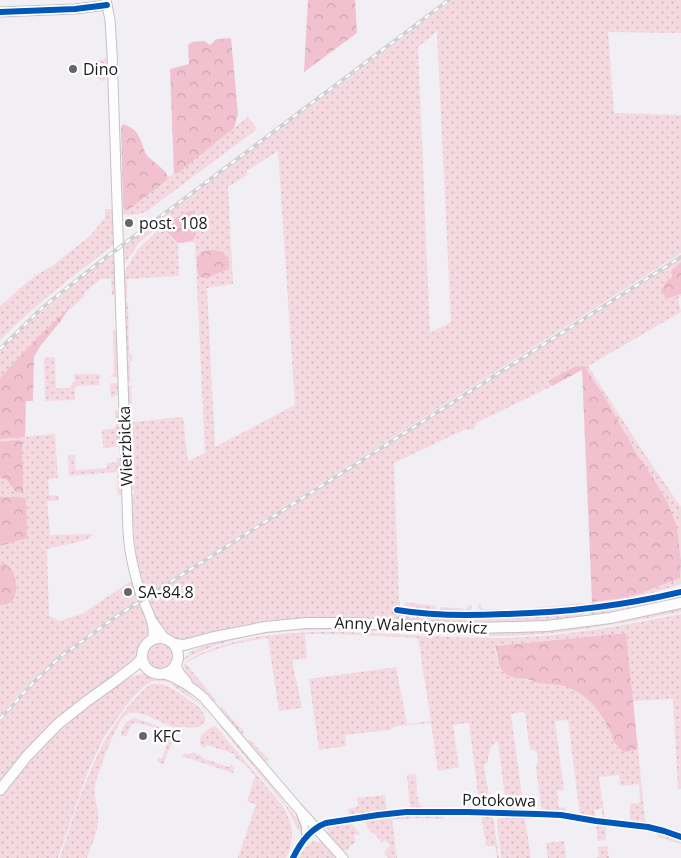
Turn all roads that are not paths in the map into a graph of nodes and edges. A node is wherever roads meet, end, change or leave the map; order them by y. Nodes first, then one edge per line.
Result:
1 (107, 2) edge
2 (0, 12) edge
3 (681, 592) edge
4 (681, 603) edge
5 (397, 610) dead end
6 (150, 618) junction
7 (230, 634) junction
8 (152, 640) junction
9 (170, 641) junction
10 (142, 658) junction
11 (178, 661) junction
12 (149, 670) junction
13 (164, 674) junction
14 (115, 681) junction
15 (194, 690) junction
16 (0, 790) edge
17 (297, 807) junction
18 (316, 828) junction
19 (681, 837) edge
20 (305, 838) junction
21 (293, 858) edge
22 (343, 858) edge

1 - 2 main road
1 - 6 main road, Wierzbicka
3 - 5 street
4 - 7 main road, Anny Walentynowicz
6 - 8 main road, Wierzbicka
6 - 9 main road, Wierzbicka
7 - 9 main road, Anny Walentynowicz
7 - 11 main road, Anny Walentynowicz
8 - 9 main road
8 - 10 main road
9 - 11 main road
10 - 12 main road
10 - 14 main road
11 - 13 main road
11 - 15 main road
12 - 13 main road
12 - 14 main road
13 - 15 main road
14 - 16 main road
15 - 17 main road
17 - 18 main road
17 - 20 street
18 - 19 street, Potokowa
18 - 20 street
18 - 22 main road
20 - 21 street

